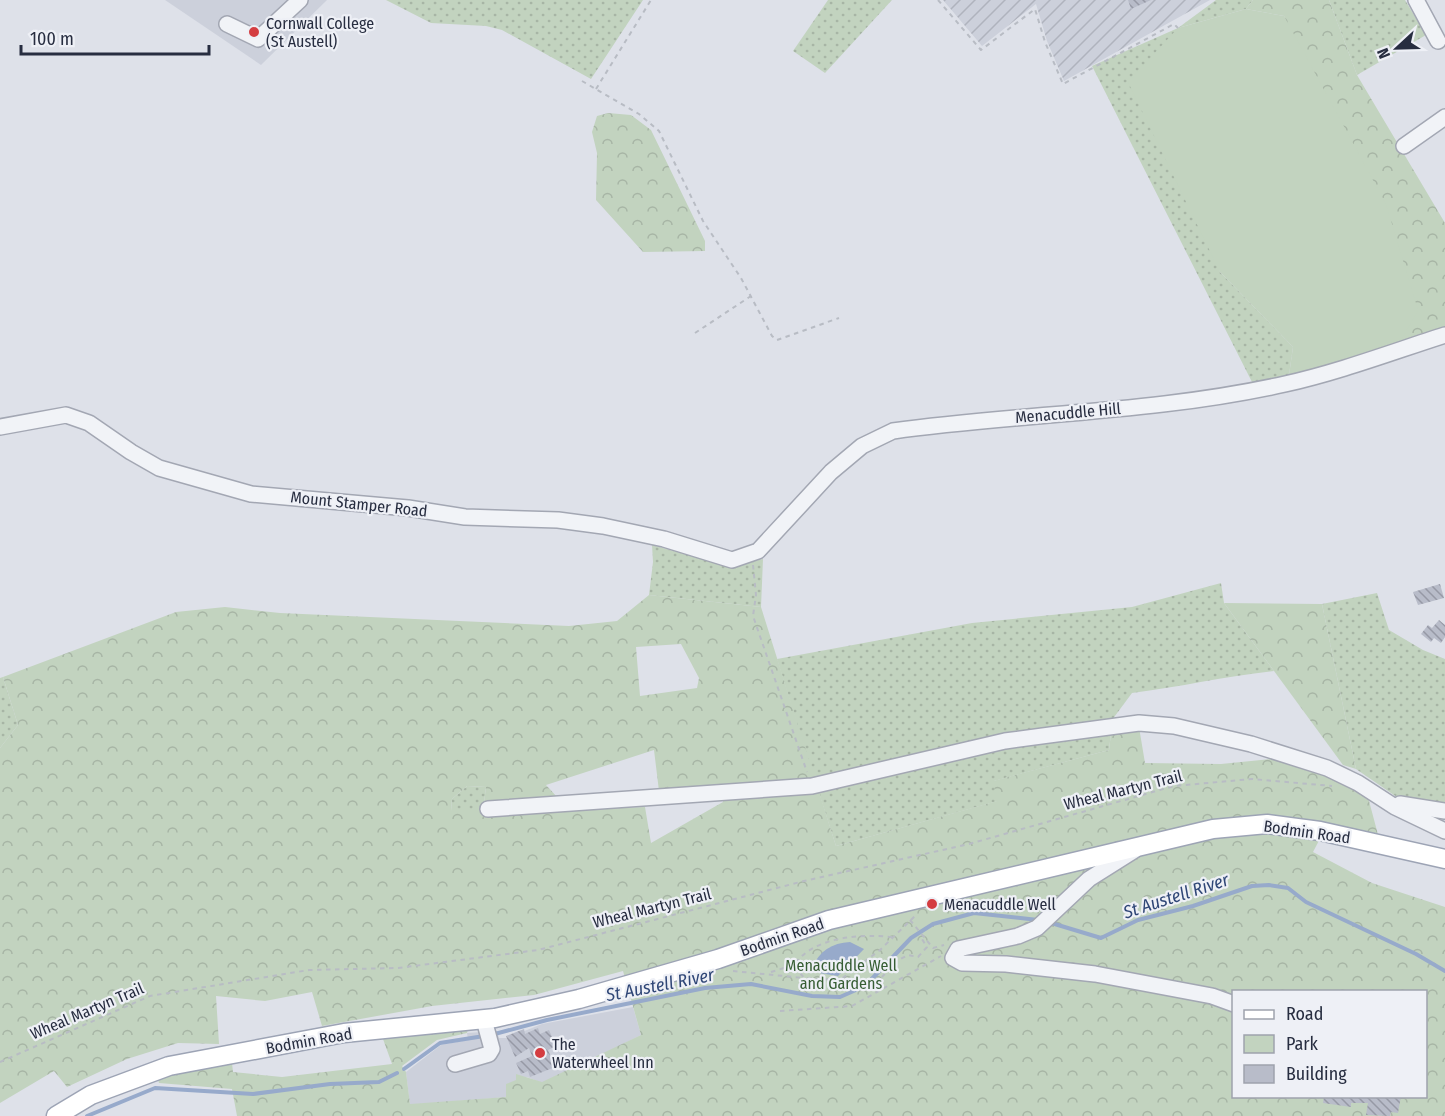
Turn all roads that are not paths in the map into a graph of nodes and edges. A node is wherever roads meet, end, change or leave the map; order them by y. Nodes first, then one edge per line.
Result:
1 (300, 0) edge
2 (1416, 0) edge
3 (227, 24) dead end
4 (1438, 41) dead end
5 (1445, 117) edge
6 (1404, 146) dead end
7 (1445, 335) edge
8 (0, 427) edge
9 (732, 560) joint
10 (1389, 802) junction
11 (488, 809) dead end
12 (1445, 811) edge
13 (1445, 831) edge
14 (1143, 845) junction
15 (1445, 858) edge
16 (1232, 1004) edge
17 (486, 1030) junction
18 (455, 1065) dead end
19 (56, 1116) edge

1 - 3 street
2 - 4 street
5 - 6 street
7 - 9 street, Menacuddle Hill
8 - 9 street, Mount Stamper Road
10 - 11 street
10 - 12 street
10 - 13 street
14 - 15 main road, Bodmin Road
14 - 16 street
14 - 17 main road, Bodmin Road
17 - 18 street
17 - 19 main road, Bodmin Road

